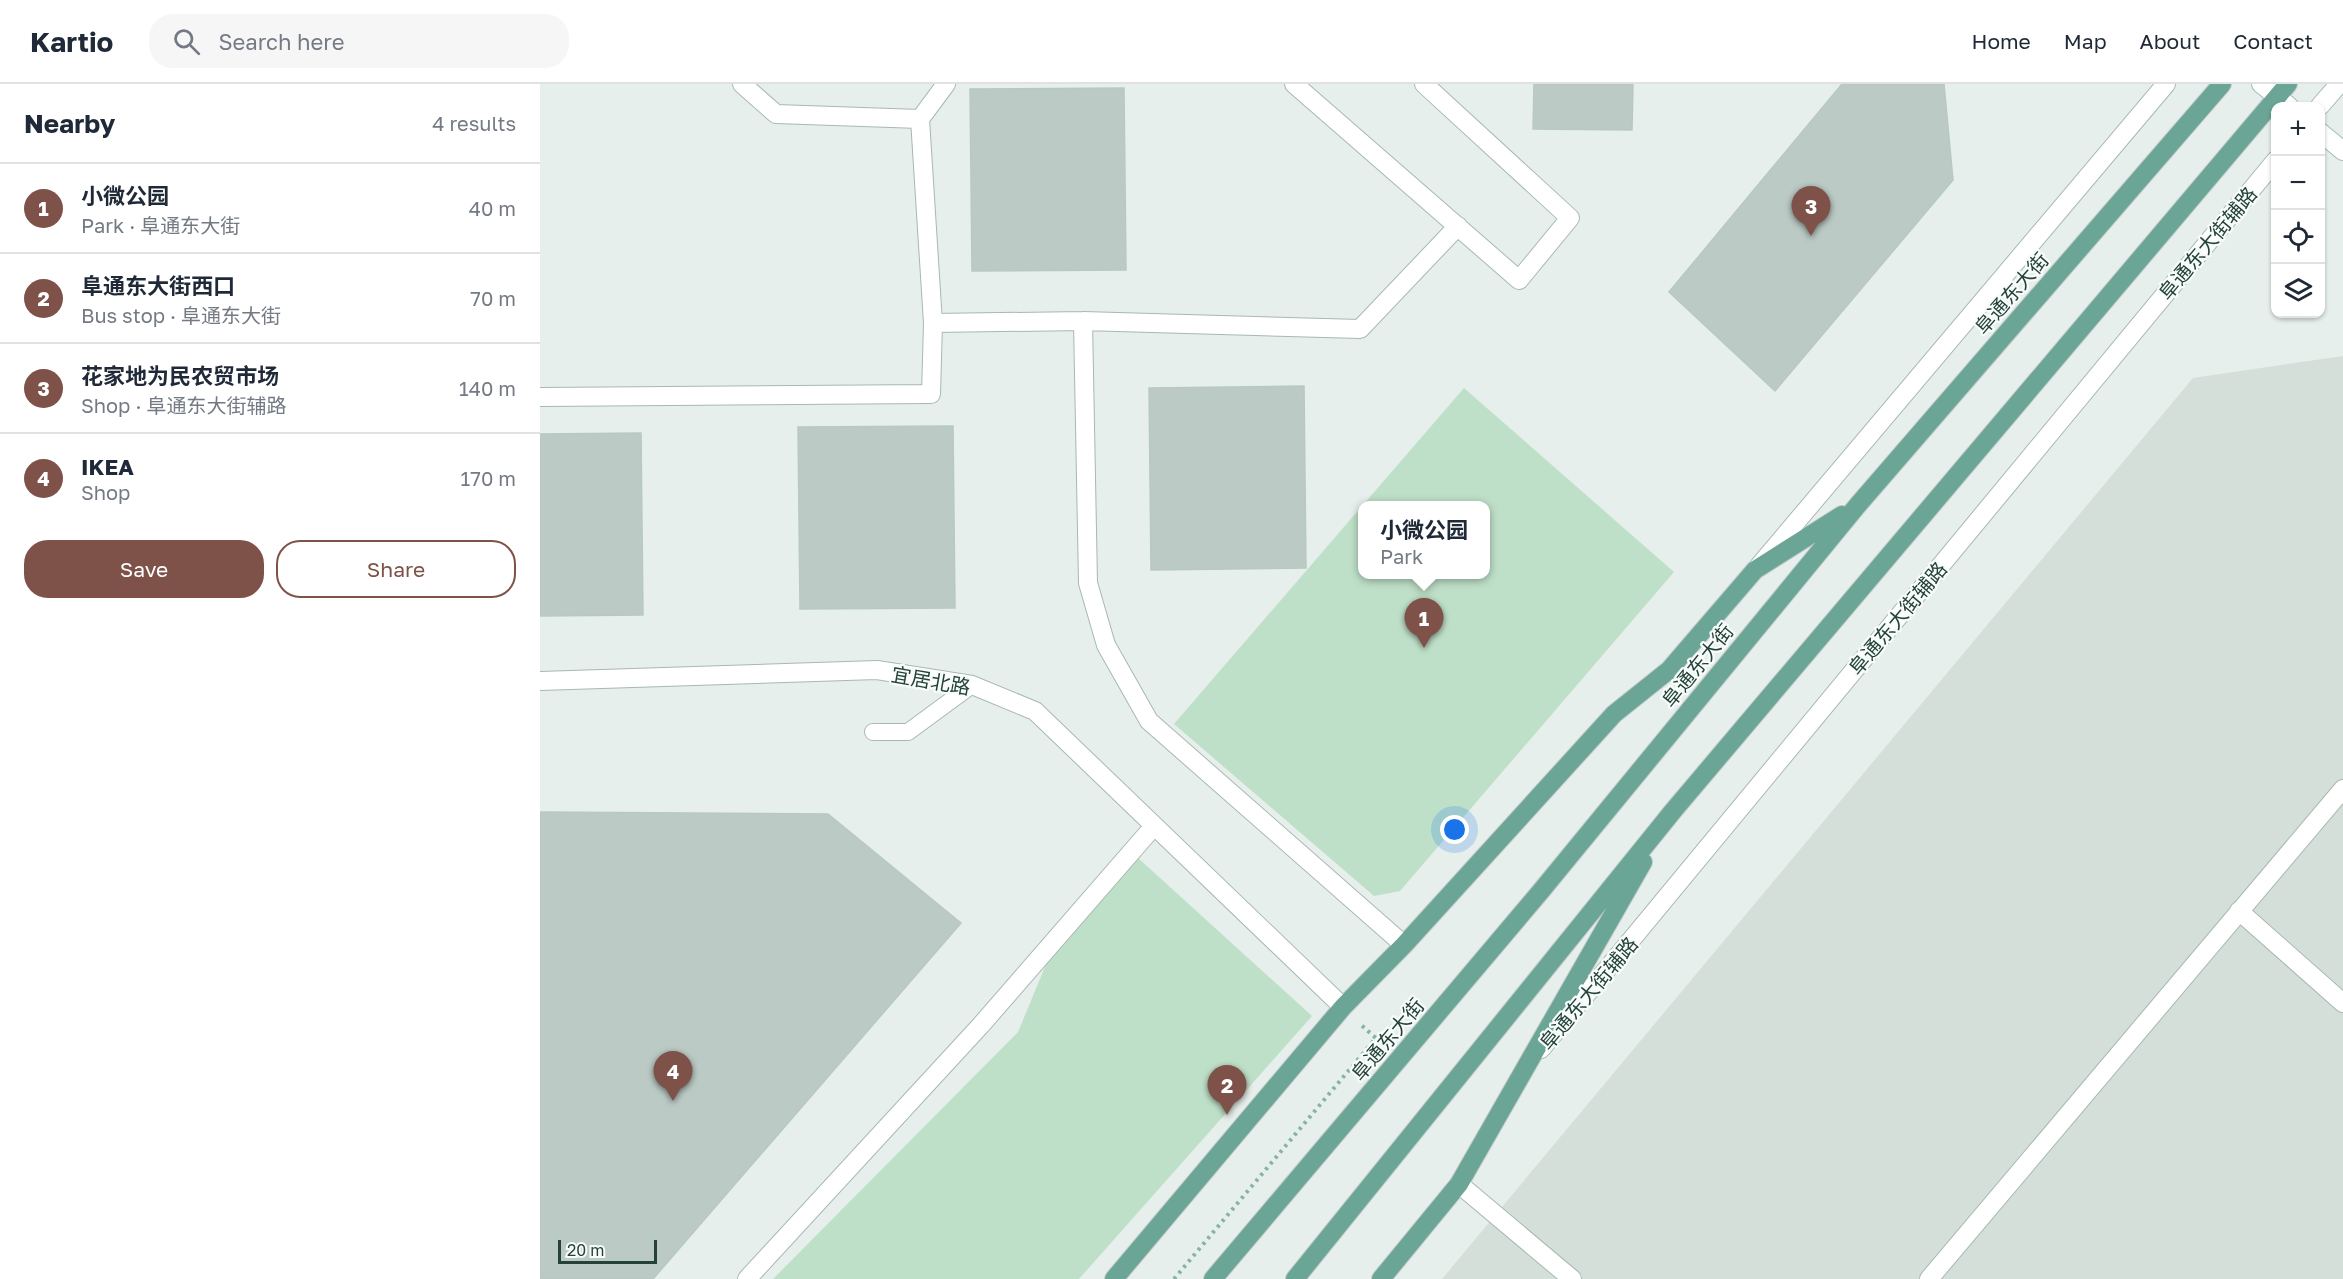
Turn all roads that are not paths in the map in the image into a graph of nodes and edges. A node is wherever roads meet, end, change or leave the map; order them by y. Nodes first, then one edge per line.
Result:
1 (742, 84) edge
2 (946, 84) edge
3 (1294, 84) edge
4 (1424, 84) edge
5 (2166, 84) edge
6 (2222, 84) edge
7 (2261, 84) edge
8 (2339, 84) edge
9 (2285, 96) edge
10 (2323, 102) edge
11 (920, 119) junction
12 (2325, 136) edge
13 (2343, 151) edge
14 (2271, 166) edge
15 (1458, 226) junction
16 (1083, 321) junction
17 (933, 323) junction
18 (540, 397) edge
19 (1857, 507) junction
20 (1755, 570) junction
21 (540, 681) edge
22 (972, 685) junction
23 (873, 732) dead end
24 (2343, 789) edge
25 (1673, 811) junction
26 (1154, 826) junction
27 (2239, 911) junction
28 (1404, 945) junction
29 (2343, 1003) edge
30 (1343, 1007) junction
31 (1519, 1076) junction
32 (1459, 1184) junction
33 (747, 1279) edge
34 (1114, 1279) edge
35 (1213, 1279) edge
36 (1295, 1279) edge
37 (1381, 1279) edge
38 (1572, 1279) edge
39 (1929, 1279) edge

1 - 11 street
2 - 11 street
3 - 15 street
4 - 15 street
5 - 20 street
6 - 19 main road, 阜通东大街
7 - 9 street
8 - 10 street
9 - 25 main road
11 - 17 street
12 - 13 street
14 - 31 street, 阜通东大街辅路
15 - 16 street
16 - 17 street
16 - 28 street
17 - 18 street
19 - 20 main road
19 - 35 main road, 阜通东大街
20 - 28 main road
21 - 22 street, 宜居北路
22 - 23 lane
22 - 26 street, 宜居北路
24 - 27 street
25 - 31 main road
25 - 36 main road
26 - 30 street, 宜居北路
26 - 33 street
27 - 29 street
27 - 39 street
28 - 30 main road
30 - 34 main road
31 - 32 main road
32 - 37 main road
32 - 38 street

